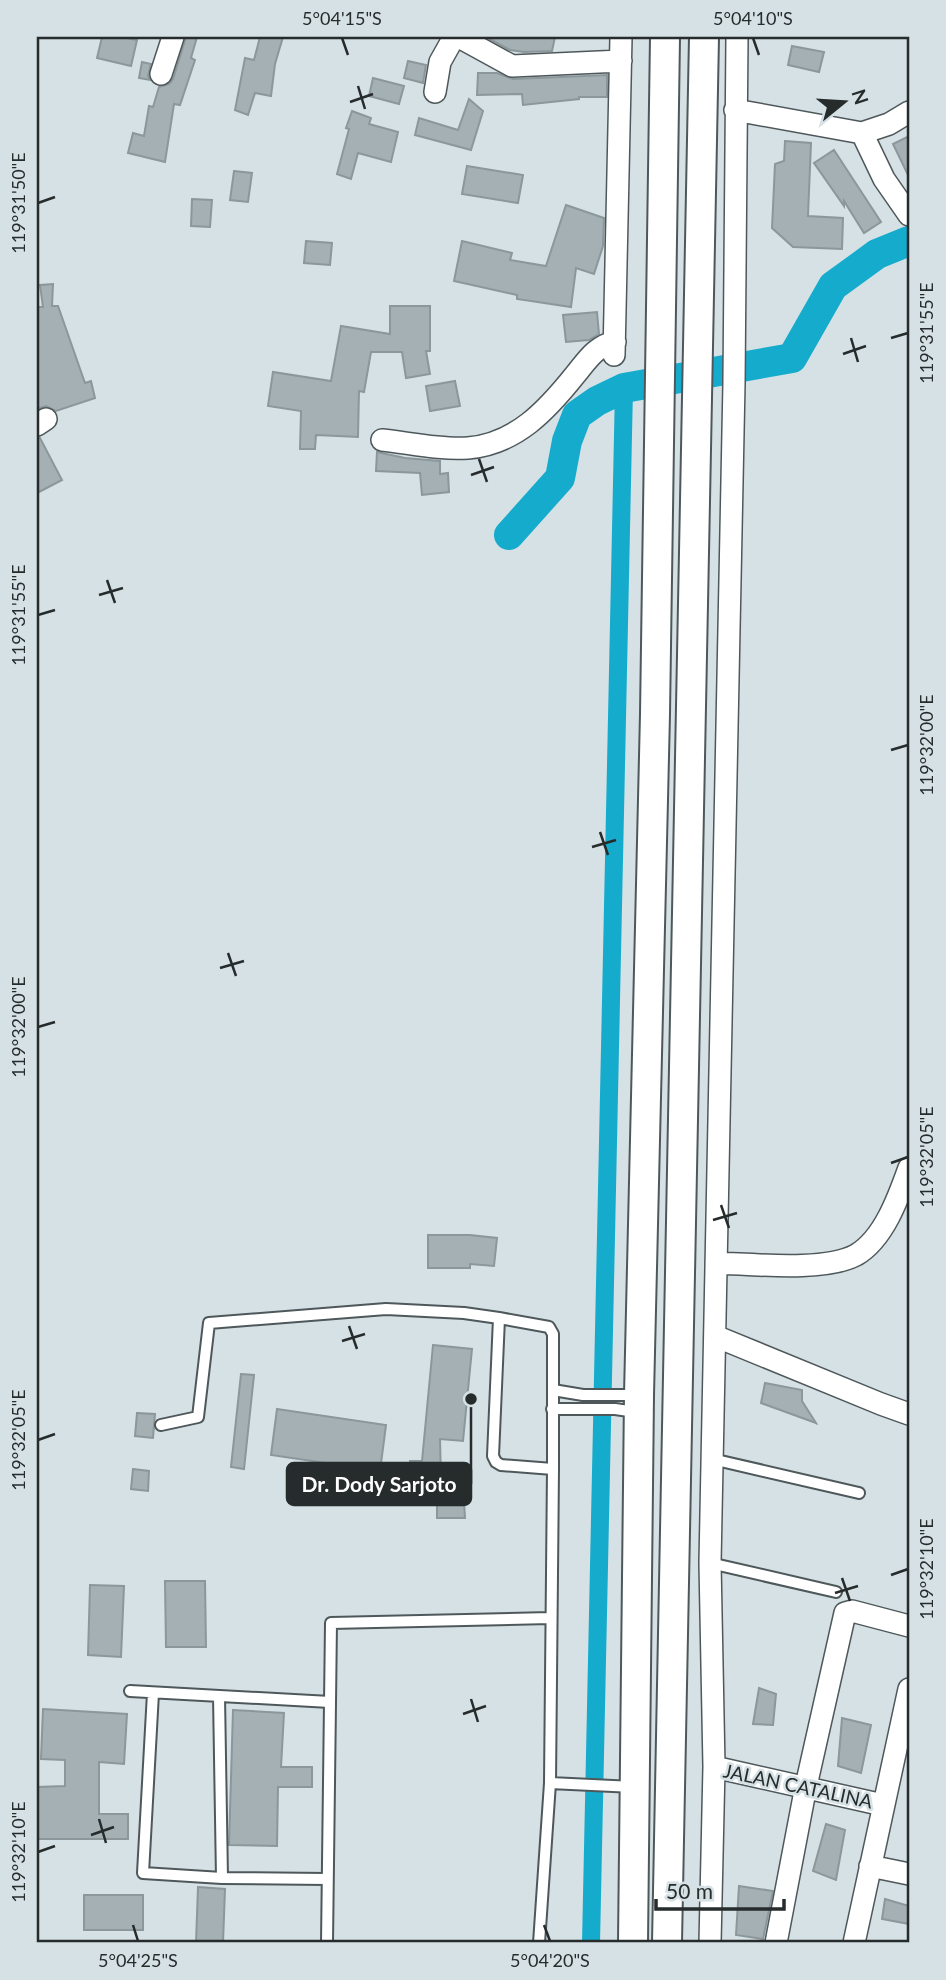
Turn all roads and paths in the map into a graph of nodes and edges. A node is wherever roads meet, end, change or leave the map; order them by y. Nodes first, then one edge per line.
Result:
1 (173, 37) edge
2 (456, 37) edge
3 (621, 37) edge
4 (665, 37) edge
5 (704, 37) edge
6 (737, 37) edge
7 (621, 61) junction
8 (161, 74) dead end
9 (435, 92) dead end
10 (735, 110) junction
11 (909, 113) edge
12 (862, 133) junction
13 (909, 215) edge
14 (383, 440) dead end
15 (909, 1168) edge
16 (716, 1263) junction
17 (499, 1318) junction
18 (715, 1336) junction
19 (553, 1390) junction
20 (627, 1403) junction
21 (552, 1409) junction
22 (909, 1414) edge
23 (161, 1425) dead end
24 (712, 1459) junction
25 (553, 1469) junction
26 (859, 1493) dead end
27 (709, 1563) junction
28 (836, 1592) dead end
29 (550, 1618) junction
30 (909, 1626) edge
31 (909, 1689) edge
32 (130, 1691) dead end
33 (153, 1693) junction
34 (219, 1696) junction
35 (330, 1702) junction
36 (903, 1748) edge
37 (714, 1768) junction
38 (550, 1783) junction
39 (806, 1786) junction
40 (636, 1787) junction
41 (883, 1805) junction
42 (870, 1866) junction
43 (909, 1874) edge
44 (222, 1878) junction
45 (327, 1879) junction
46 (327, 1943) edge
47 (539, 1943) edge
48 (633, 1943) edge
49 (667, 1943) edge
50 (710, 1943) edge
51 (776, 1943) edge
52 (854, 1943) edge

1 - 8 street
2 - 7 street
2 - 9 street
3 - 7 street
4 - 20 main road
5 - 49 main road
6 - 10 street
7 - 14 street
10 - 12 street
10 - 16 street
11 - 12 street
12 - 13 street
15 - 16 street
16 - 18 street
17 - 19 lane
17 - 23 lane
17 - 25 lane
18 - 22 street
18 - 24 street
19 - 20 lane
19 - 21 lane
20 - 21 lane
20 - 40 main road
21 - 25 lane
24 - 26 lane
24 - 27 street
25 - 29 lane
27 - 28 lane
27 - 37 street
29 - 35 lane
29 - 38 lane
30 - 39 street
31 - 36 street
32 - 33 lane
33 - 34 lane
33 - 44 lane
34 - 35 lane
34 - 44 lane
35 - 45 lane
36 - 41 street
37 - 39 street, JALAN CATALINA
37 - 50 street
38 - 40 lane
38 - 47 lane
39 - 41 street, JALAN CATALINA
39 - 51 street
40 - 48 main road
41 - 42 street
42 - 43 street
42 - 52 street
44 - 45 lane
45 - 46 lane

